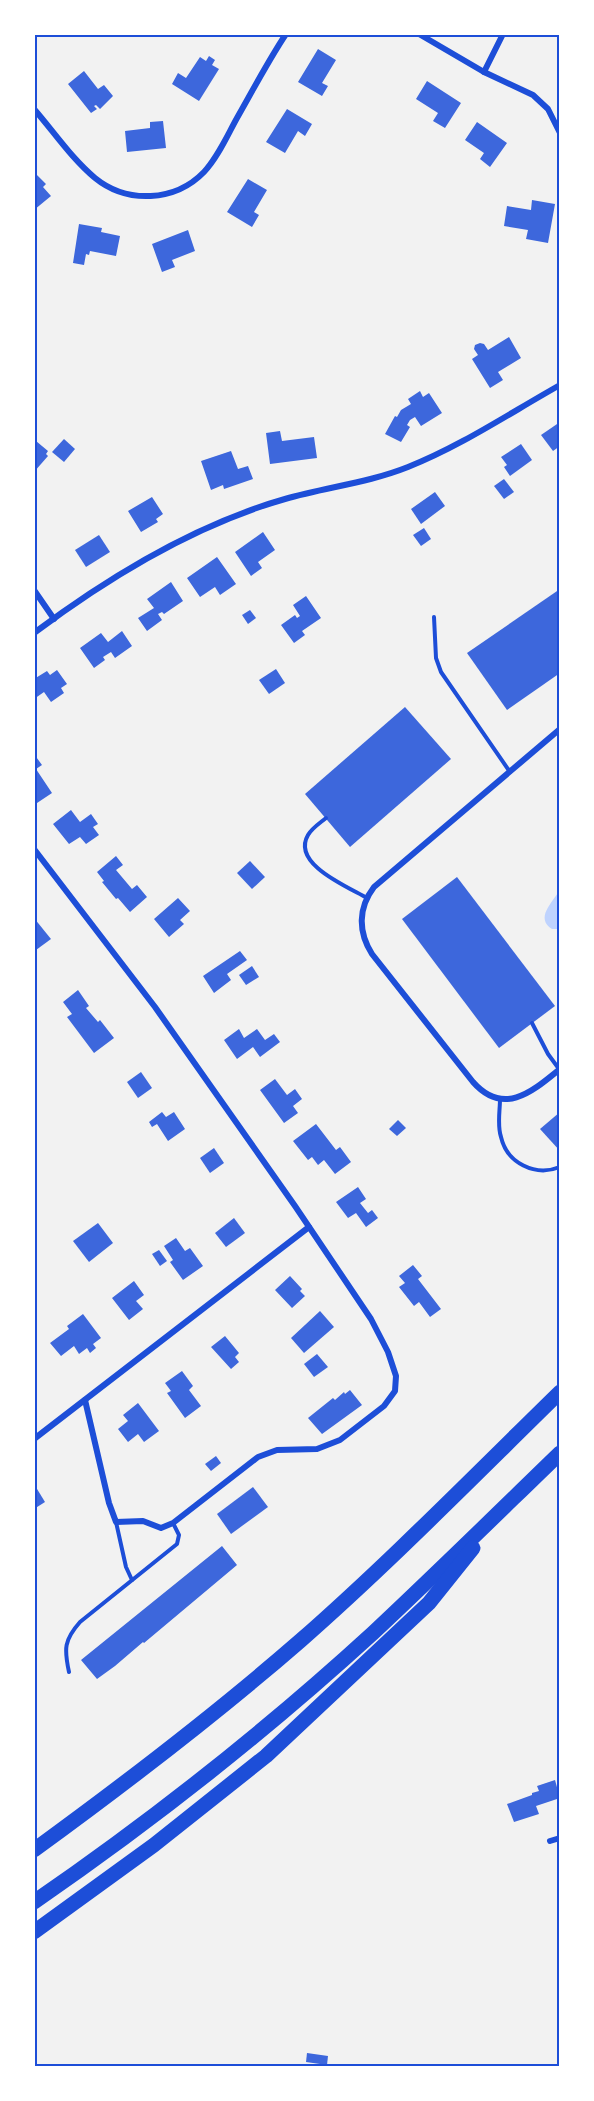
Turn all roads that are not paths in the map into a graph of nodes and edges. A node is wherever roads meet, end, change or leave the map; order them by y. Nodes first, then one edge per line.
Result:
1 (286, 34) edge
2 (419, 34) edge
3 (503, 34) edge
4 (484, 72) junction
5 (34, 109) edge
6 (560, 133) edge
7 (560, 385) edge
8 (34, 590) edge
9 (434, 617) dead end
10 (54, 619) junction
11 (34, 633) edge
12 (560, 729) edge
13 (510, 772) junction
14 (326, 818) dead end
15 (34, 849) edge
16 (367, 898) junction
17 (532, 1023) dead end
18 (559, 1069) edge
19 (500, 1098) junction
20 (560, 1167) edge
21 (309, 1227) junction
22 (560, 1392) edge
23 (85, 1400) junction
24 (34, 1439) edge
25 (560, 1453) edge
26 (510, 1501) junction
27 (116, 1522) junction
28 (173, 1523) junction
29 (132, 1580) junction
30 (69, 1672) dead end
31 (560, 1838) edge
32 (550, 1841) dead end
33 (34, 1850) edge
34 (34, 1902) edge
35 (34, 1932) edge

1 - 5 street
2 - 4 street
3 - 4 street
4 - 6 street
7 - 10 street
8 - 10 street
9 - 13 lane
10 - 11 street
12 - 13 street
13 - 16 street
14 - 16 lane
15 - 21 street
16 - 19 street
17 - 18 lane
18 - 19 street
19 - 20 lane
21 - 23 street
21 - 28 street
22 - 33 highway
23 - 24 street
23 - 27 street
25 - 26 highway
26 - 34 highway
26 - 35 highway
27 - 28 street
27 - 29 lane
28 - 29 lane
29 - 30 lane
31 - 32 street

